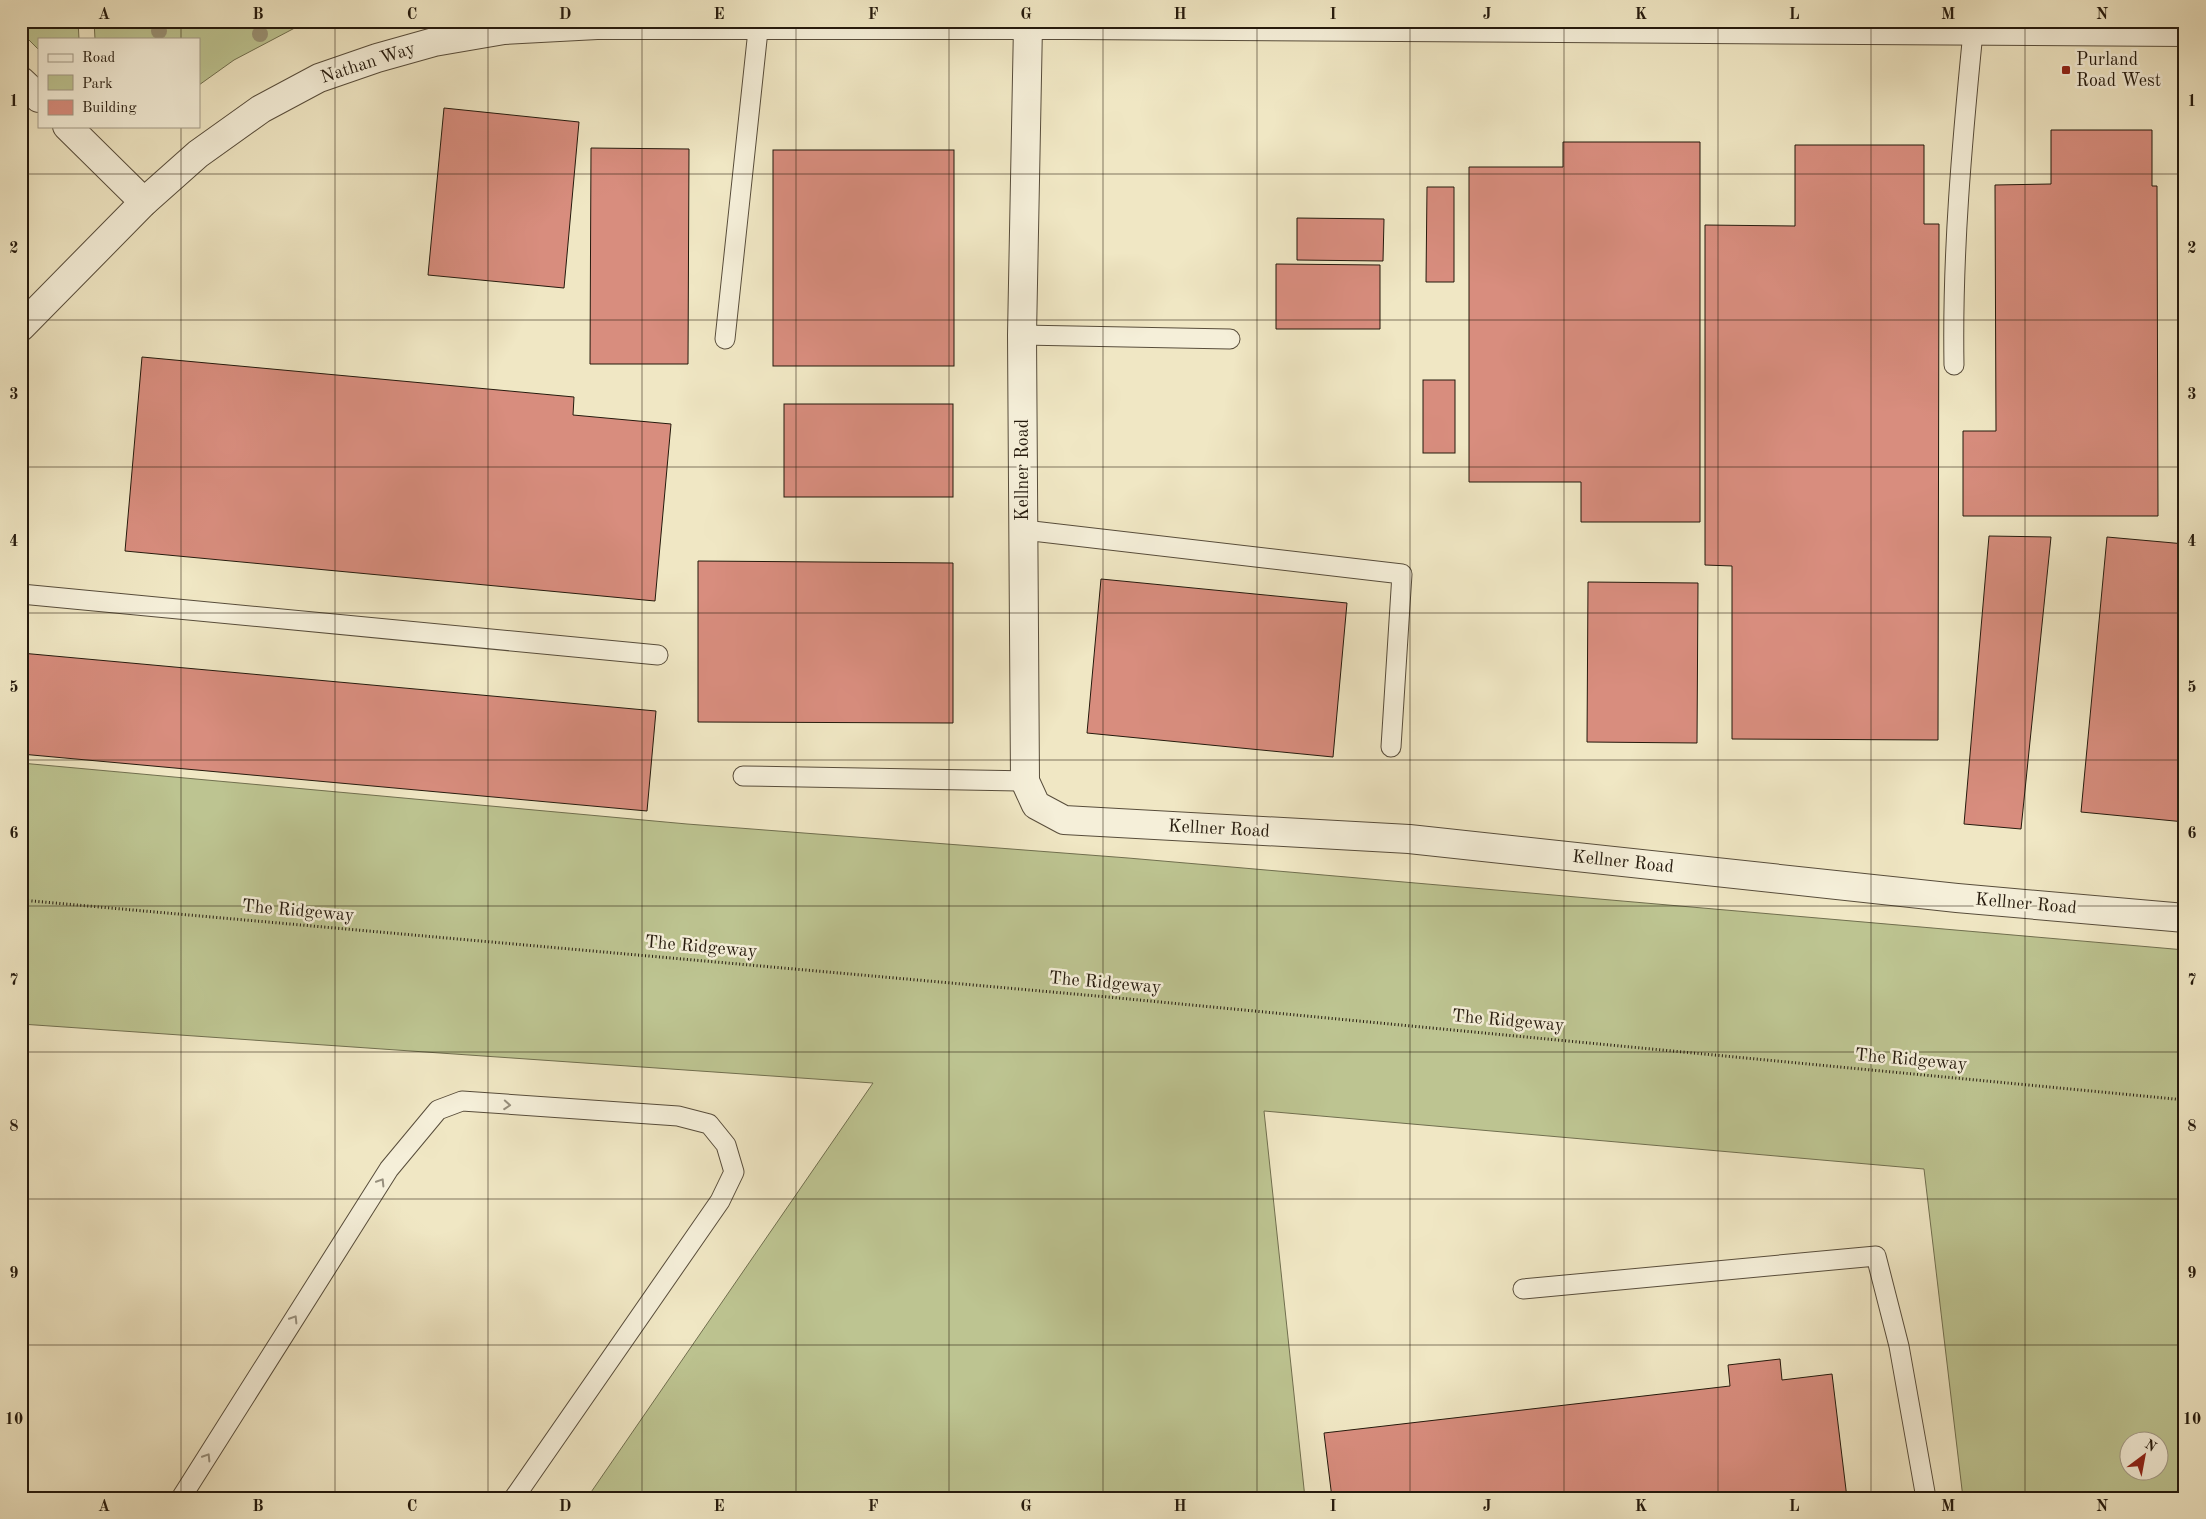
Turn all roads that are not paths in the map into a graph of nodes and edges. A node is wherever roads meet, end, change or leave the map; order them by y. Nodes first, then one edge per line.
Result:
1 (759, 23) edge
2 (1072, 23) edge
3 (1028, 25) junction
4 (1973, 32) junction
5 (2185, 32) edge
6 (21, 81) edge
7 (38, 97) edge
8 (69, 128) edge
9 (144, 202) junction
10 (21, 327) edge
11 (1022, 334) junction
12 (725, 339) dead end
13 (1230, 339) dead end
14 (1954, 365) dead end
15 (1024, 530) junction
16 (21, 594) edge
17 (658, 655) dead end
18 (1391, 747) dead end
19 (743, 776) dead end
20 (1024, 781) junction
21 (2185, 918) edge
22 (1523, 1289) dead end
23 (180, 1498) edge
24 (514, 1498) edge
25 (1926, 1498) edge

1 - 3 street, Nathan Way
1 - 9 street, Nathan Way
1 - 12 lane
2 - 3 street, Nathan Way
2 - 4 street, Nathan Way
3 - 11 street, Kellner Road
4 - 5 street, Nathan Way
4 - 14 lane
6 - 7 street
8 - 9 street
9 - 10 street, Nathan Way
11 - 13 lane
11 - 15 street, Kellner Road
15 - 18 lane
15 - 20 street, Kellner Road
16 - 17 lane
19 - 20 lane
20 - 21 street, Kellner Road
22 - 25 lane
23 -> 24 lane

